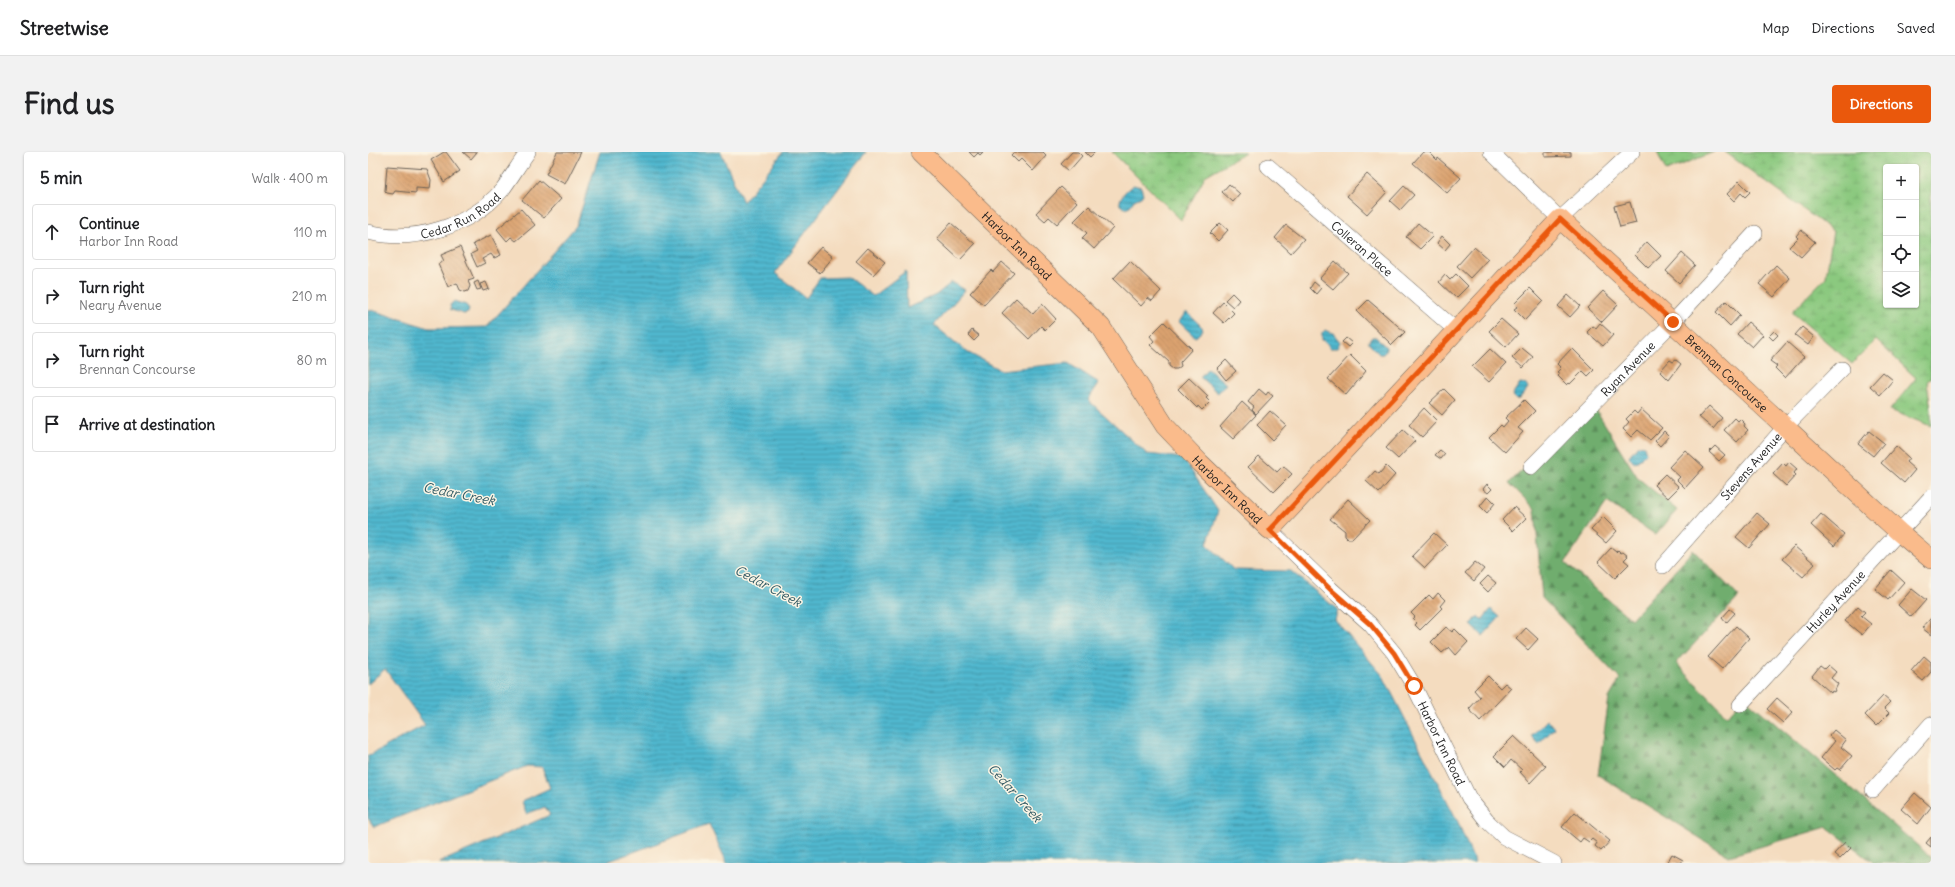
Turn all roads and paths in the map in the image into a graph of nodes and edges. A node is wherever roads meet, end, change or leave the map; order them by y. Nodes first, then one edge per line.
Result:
1 (528, 152) edge
2 (921, 152) edge
3 (1491, 152) edge
4 (1632, 152) edge
5 (1268, 166) dead end
6 (1560, 219) junction
7 (368, 232) edge
8 (1755, 233) dead end
9 (1673, 322) junction
10 (1457, 330) junction
11 (1842, 369) dead end
12 (1785, 427) junction
13 (1531, 467) dead end
14 (1931, 497) edge
15 (1270, 530) junction
16 (1899, 532) junction
17 (1931, 559) edge
18 (1663, 566) dead end
19 (1740, 705) dead end
20 (1931, 724) edge
21 (1873, 790) dead end
22 (1554, 863) edge

1 - 7 street, Cedar Run Road
2 - 15 main road, Harbor Inn Road
3 - 6 street, Brennan Concourse
4 - 6 street
5 - 10 street, Colleran Place
6 - 9 main road, Brennan Concourse
6 - 10 main road
8 - 9 street, Ryan Avenue
9 - 12 main road, Brennan Concourse
9 - 13 street, Ryan Avenue
10 - 15 main road
11 - 12 street, Stevens Avenue
12 - 16 main road, Brennan Concourse
12 - 18 street, Stevens Avenue
14 - 16 street, Hurley Avenue
15 - 22 street, Harbor Inn Road
16 - 17 main road, Brennan Concourse
16 - 19 street, Hurley Avenue
20 - 21 street

